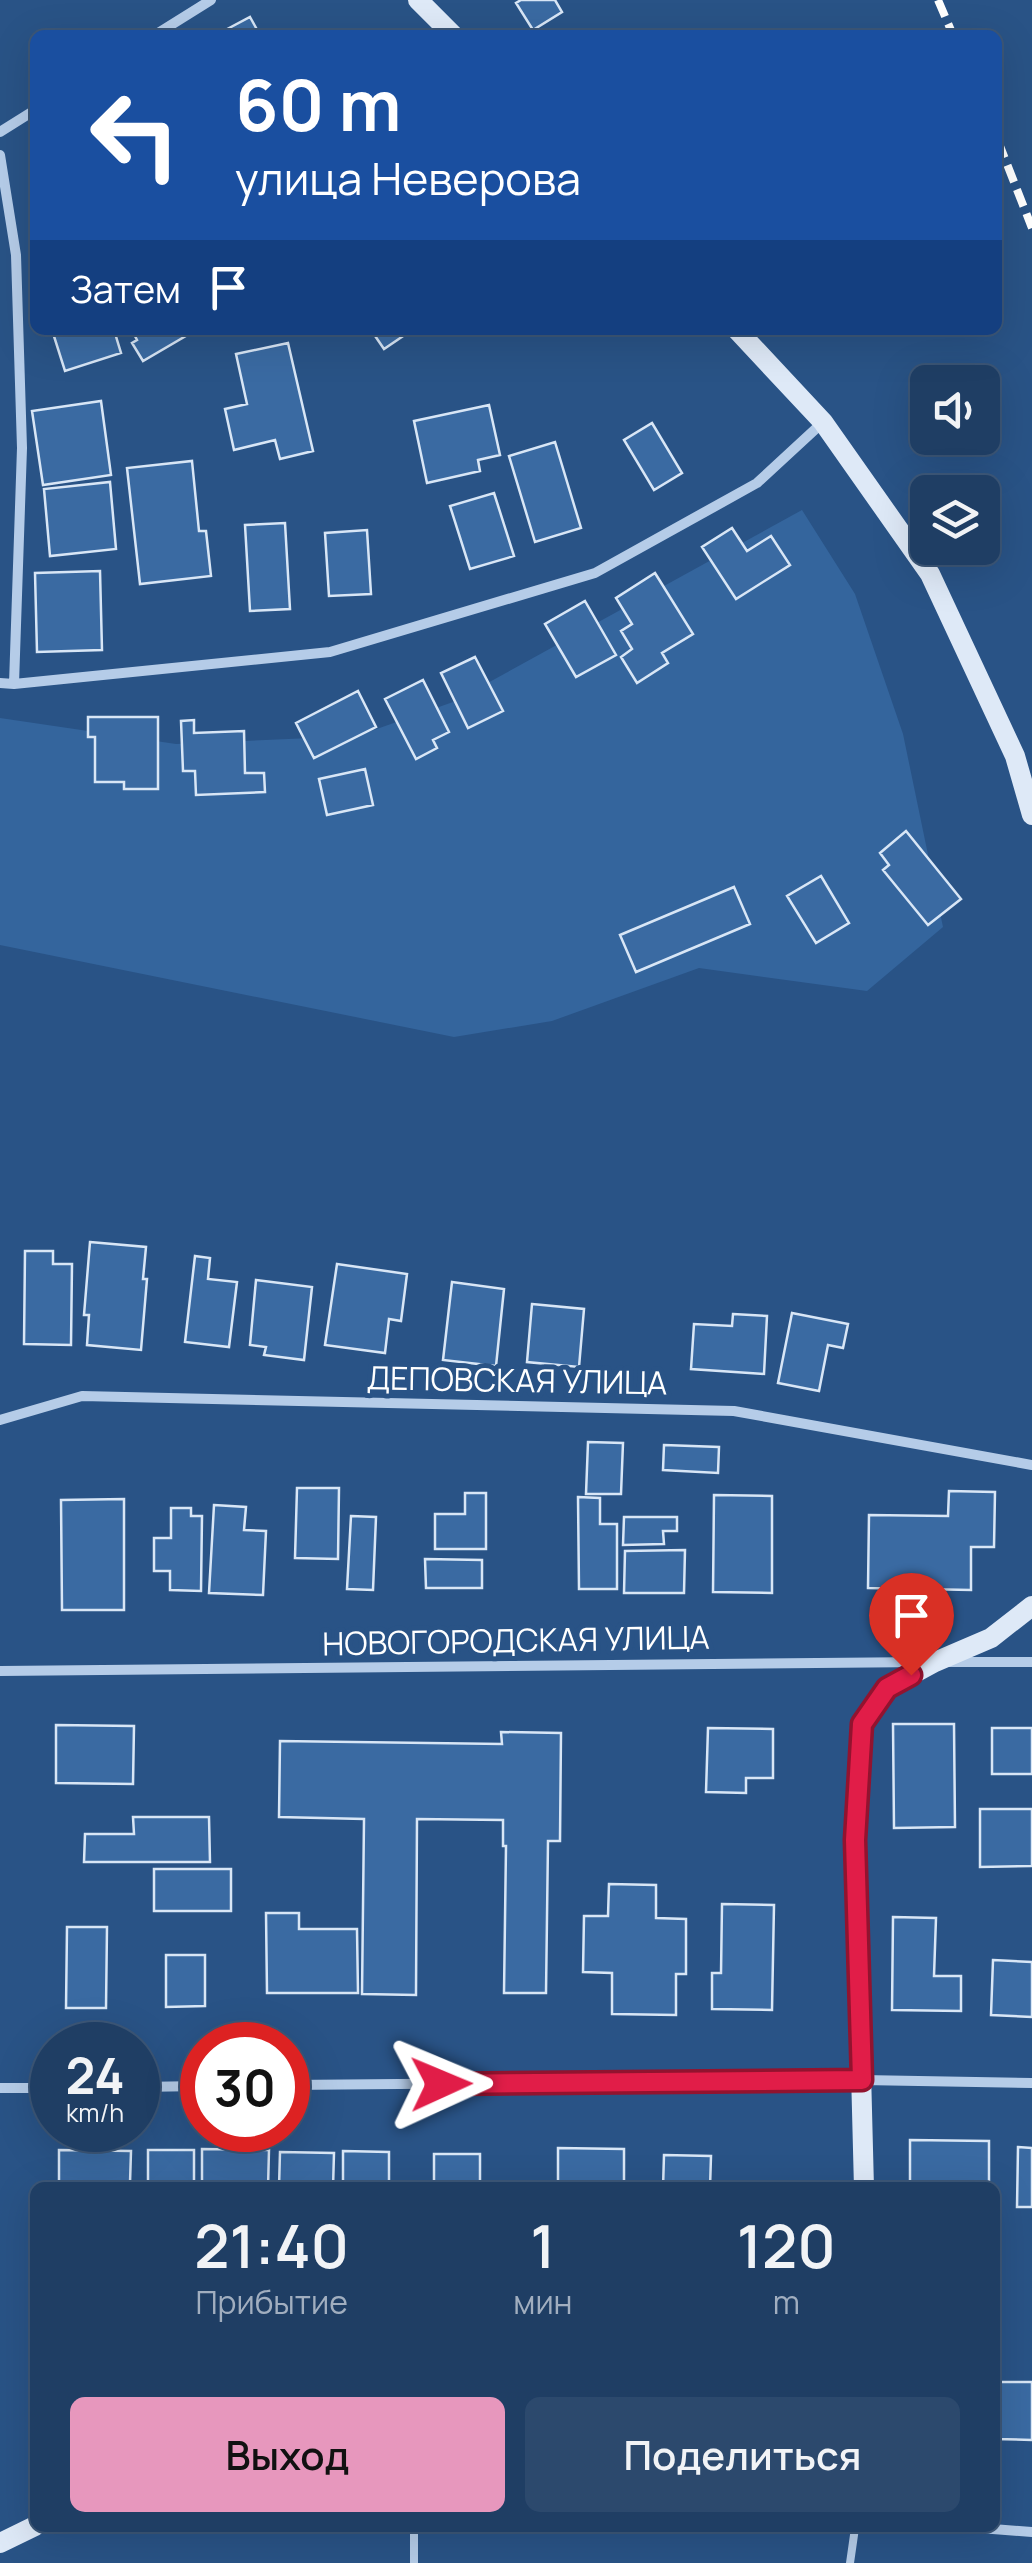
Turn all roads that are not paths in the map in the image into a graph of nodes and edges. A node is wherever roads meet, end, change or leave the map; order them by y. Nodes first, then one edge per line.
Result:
1 (211, 0) edge
2 (418, 0) edge
3 (163, 30) edge
4 (447, 30) edge
5 (30, 113) edge
6 (0, 132) edge
7 (0, 155) edge
8 (16, 255) junction
9 (0, 262) edge
10 (742, 335) edge
11 (823, 422) junction
12 (0, 683) edge
13 (14, 684) junction
14 (1032, 815) edge
15 (0, 1420) edge
16 (1032, 1464) edge
17 (1032, 1606) edge
18 (935, 1662) junction
19 (1032, 1662) edge
20 (0, 1672) edge
21 (862, 2080) junction
22 (1032, 2084) edge
23 (310, 2086) edge
24 (0, 2088) edge
25 (30, 2088) edge
26 (864, 2182) edge
27 (30, 2528) edge
28 (1000, 2530) edge
29 (414, 2532) edge
30 (854, 2532) edge
31 (1032, 2532) edge
32 (0, 2543) edge
33 (414, 2563) edge
34 (850, 2563) edge

1 - 3 street
2 - 4 street
5 - 6 street
7 - 8 street
8 - 9 street
8 - 13 street
10 - 11 street
11 - 13 street
11 - 14 street
12 - 13 street
15 - 16 street, ДЕПОВСКАЯ УЛИЦА
17 - 18 street
18 - 19 street, НОВОГОРОДСКАЯ УЛИЦА
18 - 20 street, НОВОГОРОДСКАЯ УЛИЦА
18 - 21 street
21 - 22 street
21 - 23 street
21 - 26 street
24 - 25 street
27 - 32 street
28 - 31 street
29 - 33 lane
30 - 34 lane

